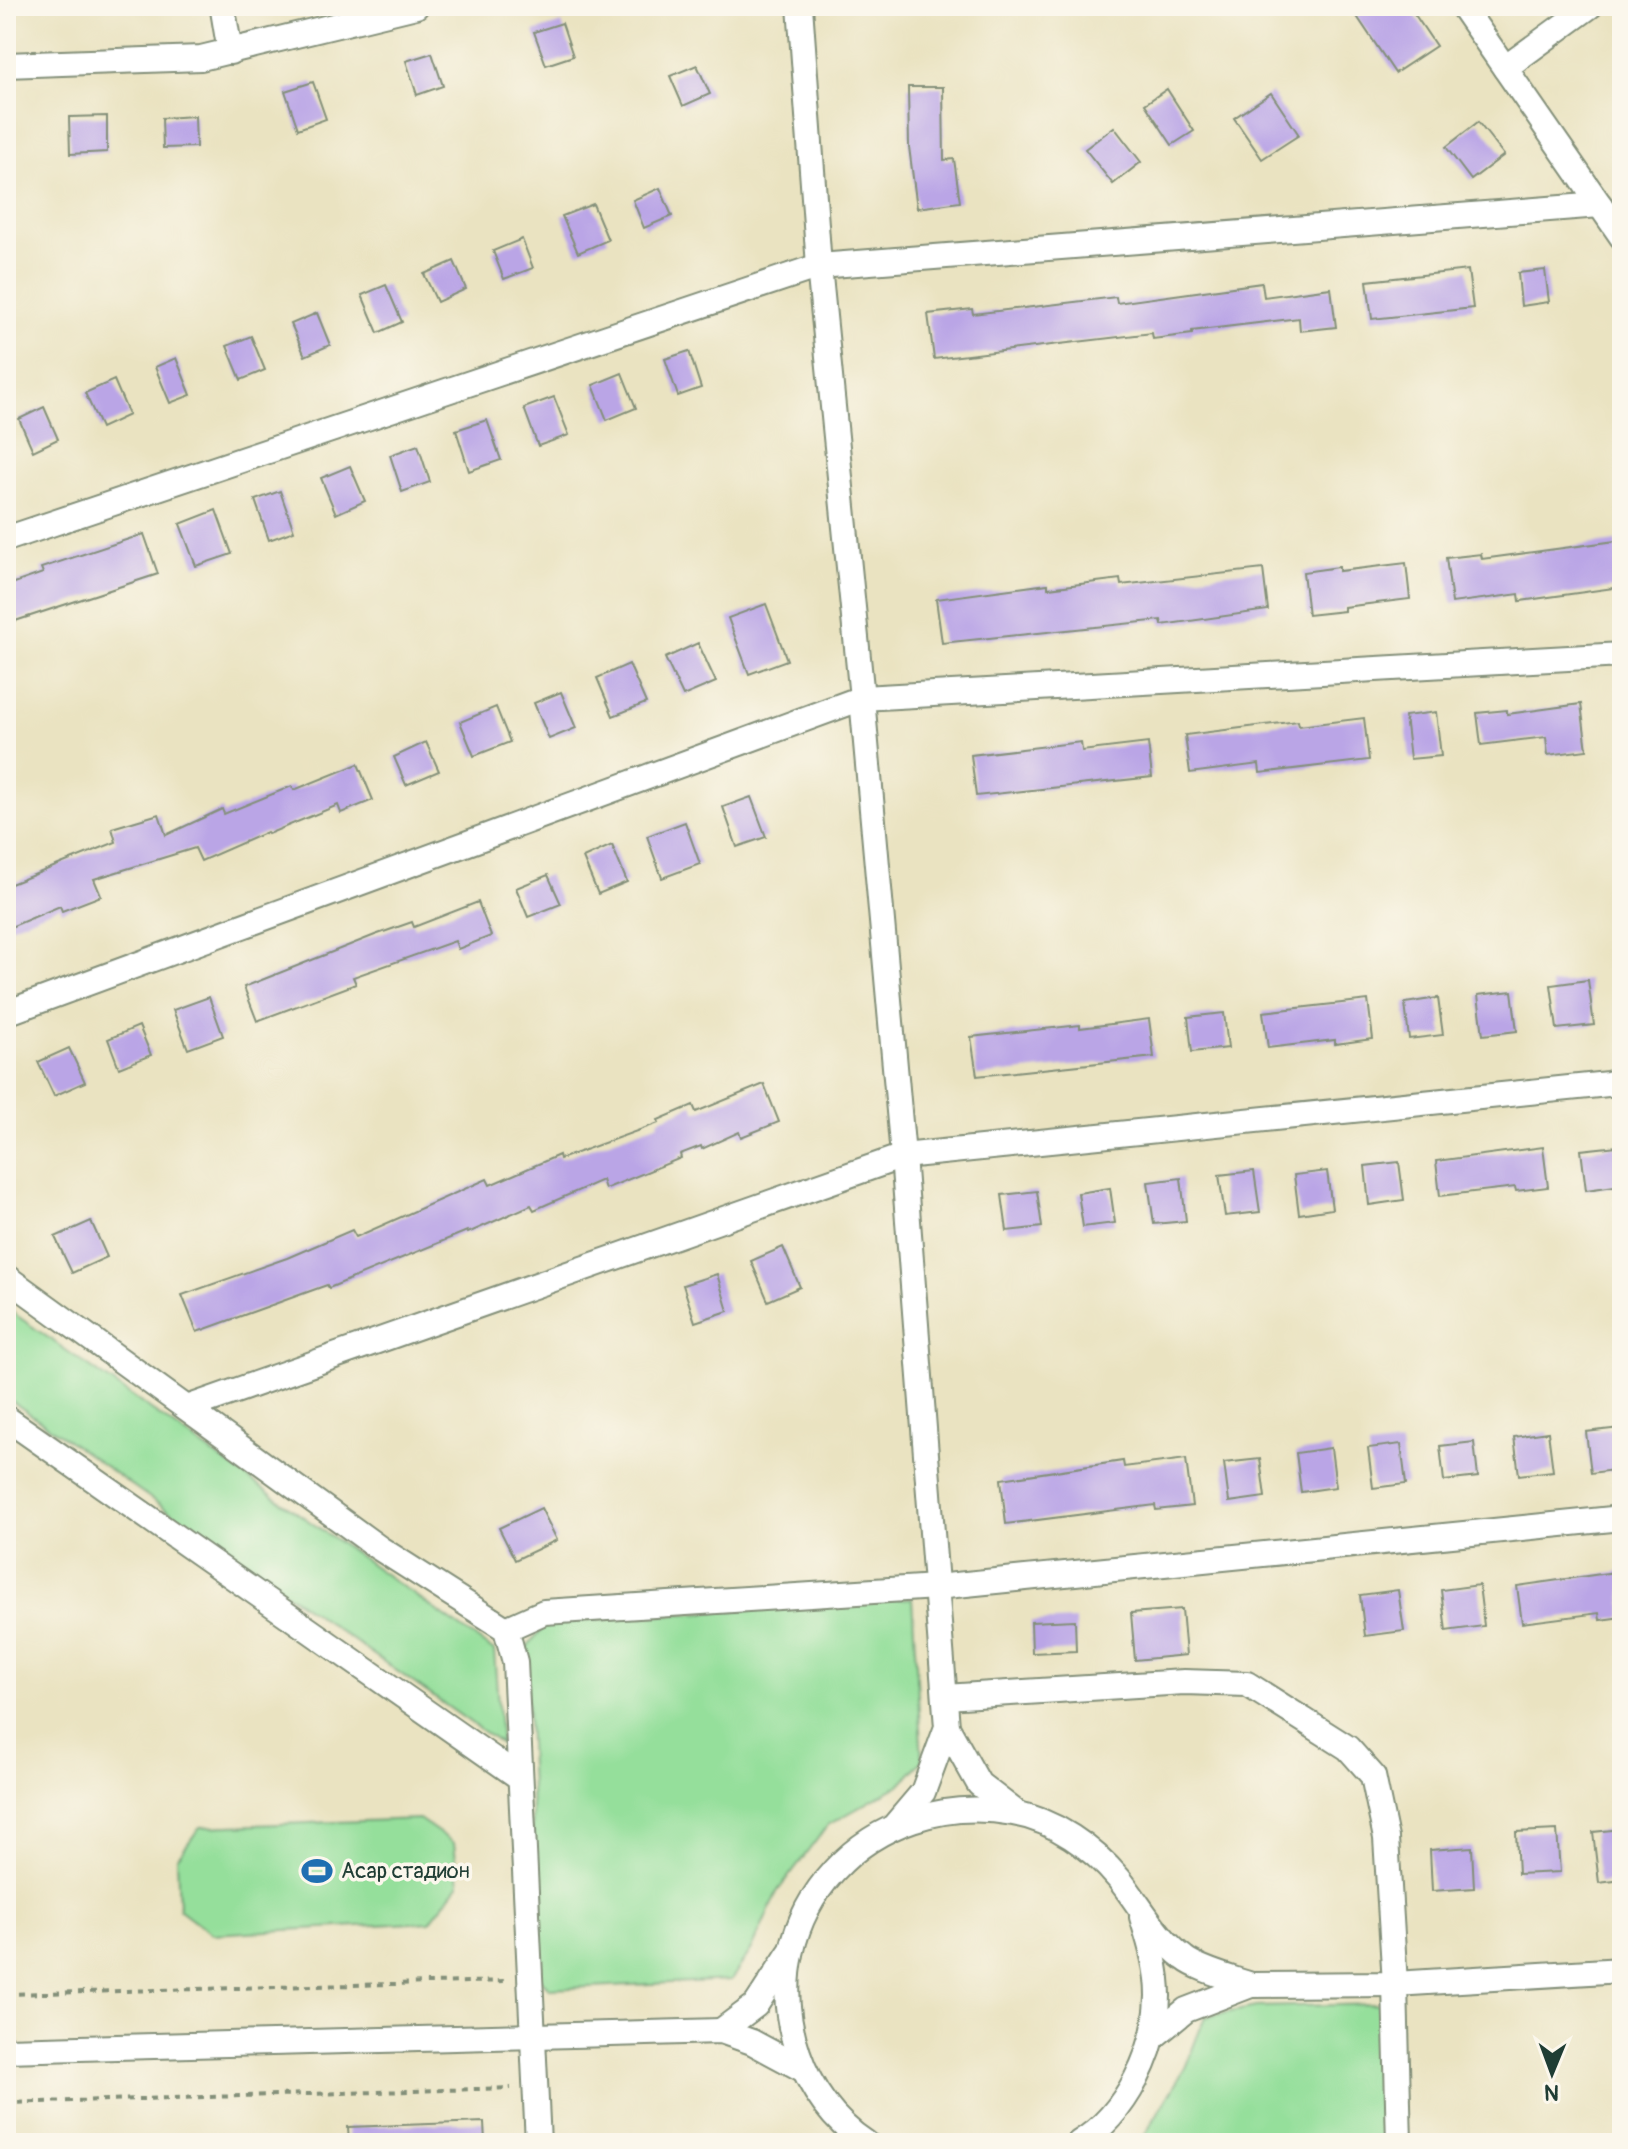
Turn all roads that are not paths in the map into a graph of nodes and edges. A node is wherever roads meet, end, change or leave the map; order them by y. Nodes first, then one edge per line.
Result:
1 (226, 6) edge
2 (416, 6) edge
3 (800, 6) edge
4 (1462, 6) edge
5 (1590, 6) edge
6 (230, 52) junction
7 (6, 65) edge
8 (1505, 68) junction
9 (1600, 205) junction
10 (1622, 237) edge
11 (819, 266) junction
12 (6, 539) edge
13 (1622, 655) edge
14 (862, 698) junction
15 (6, 1013) edge
16 (1622, 1080) edge
17 (903, 1156) junction
18 (6, 1277) edge
19 (187, 1408) junction
20 (6, 1418) edge
21 (1622, 1518) edge
22 (936, 1587) junction
23 (506, 1629) junction
24 (945, 1697) junction
25 (947, 1727) junction
26 (519, 1777) junction
27 (1016, 1813) junction
28 (895, 1825) junction
29 (1140, 1911) junction
30 (792, 1949) junction
31 (1622, 1970) edge
32 (1395, 1984) junction
33 (1251, 1985) junction
34 (721, 2031) junction
35 (532, 2036) junction
36 (1153, 2037) junction
37 (6, 2050) edge
38 (804, 2070) junction
39 (538, 2143) edge
40 (866, 2143) edge
41 (1079, 2143) edge
42 (1399, 2143) edge

1 - 6 street
2 - 6 street
3 - 11 street
4 - 8 street
5 - 8 street
6 - 7 street
8 - 9 street
9 - 10 street
9 - 11 street
11 - 12 street
11 - 14 street
13 - 14 street
14 - 15 street
14 - 17 street
16 - 17 street
17 - 19 street
17 - 22 street
18 - 19 street
19 - 23 street
20 - 26 street
21 - 22 street
22 - 23 street
22 - 24 street
23 - 26 street
24 - 25 street
24 - 32 street
25 - 27 street
25 - 28 street
26 - 35 street
27 - 28 street
27 - 29 street
28 - 30 street
29 - 33 street
29 - 36 street
30 - 34 street
30 - 38 street
31 - 32 street
32 - 33 street
32 - 42 street
33 - 36 street
34 - 35 street
34 - 38 street
35 - 37 street
35 - 39 street
36 - 41 street
38 - 40 street

